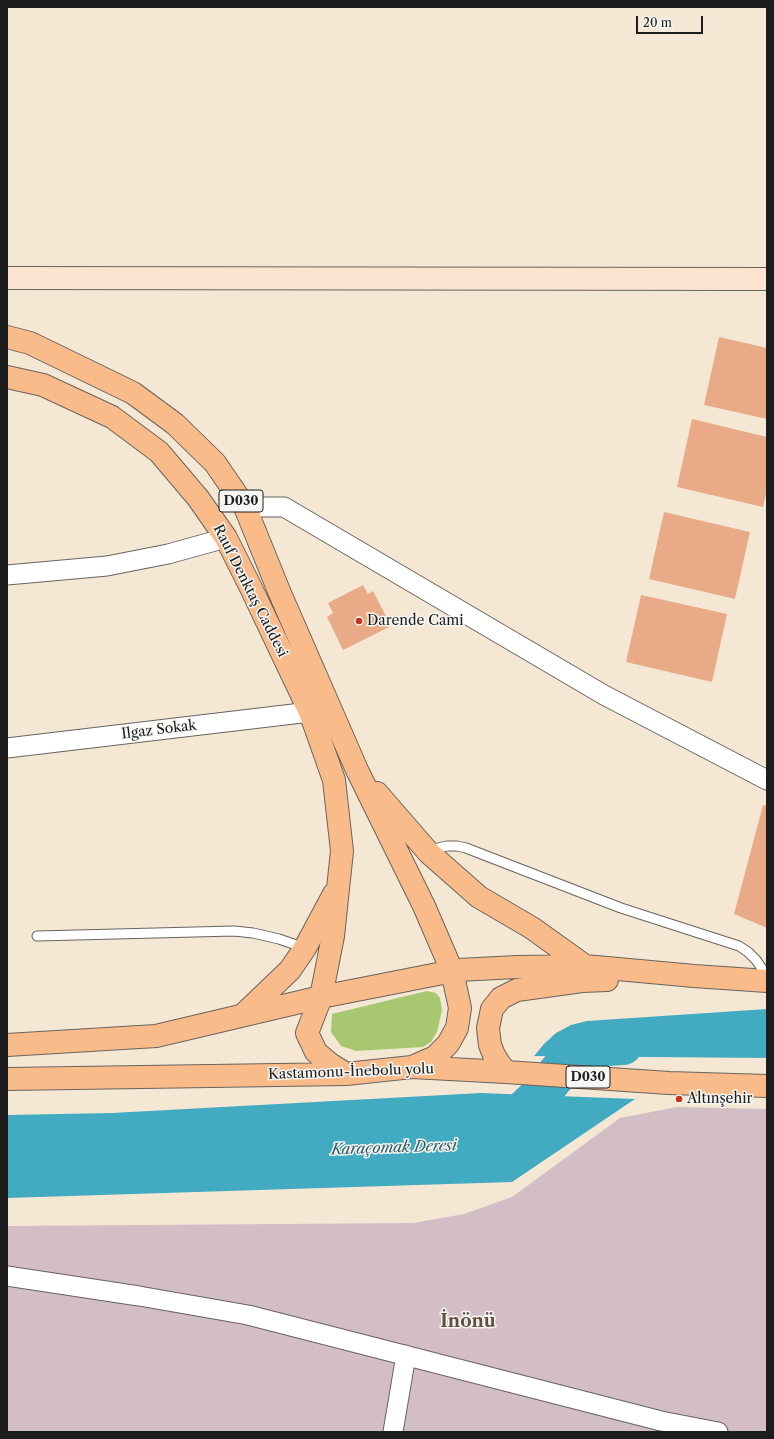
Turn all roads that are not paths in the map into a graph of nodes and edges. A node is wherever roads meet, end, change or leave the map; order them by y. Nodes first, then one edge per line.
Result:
1 (7, 278) edge
2 (767, 279) edge
3 (7, 337) edge
4 (7, 377) edge
5 (245, 507) junction
6 (226, 538) junction
7 (7, 575) edge
8 (310, 712) junction
9 (7, 748) edge
10 (357, 770) junction
11 (767, 780) edge
12 (429, 854) junction
13 (338, 886) junction
14 (37, 936) dead end
15 (305, 948) junction
16 (585, 966) junction
17 (452, 971) junction
18 (694, 976) junction
19 (767, 980) edge
20 (321, 997) junction
21 (241, 1016) junction
22 (7, 1045) edge
23 (412, 1067) junction
24 (506, 1072) junction
25 (346, 1074) junction
26 (7, 1079) edge
27 (767, 1086) edge
28 (7, 1276) edge
29 (406, 1356) junction
30 (393, 1432) edge
31 (718, 1432) edge

1 - 2 street
3 - 5 main road, Rauf Denktaş Caddesi / D030
4 - 6 main road, Rauf Denktaş Caddesi
5 - 10 main road, Rauf Denktaş Caddesi / D030
5 - 11 street
6 - 7 street
6 - 8 main road, Rauf Denktaş Caddesi
8 - 9 street, Ilgaz Sokak
8 - 13 main road, Rauf Denktaş Caddesi
10 - 12 main road
10 - 17 main road
12 - 16 main road
12 - 19 lane
13 - 15 main road
13 - 20 main road, Rauf Denktaş Caddesi
14 - 15 lane
15 - 21 main road
16 - 17 main road
16 - 18 main road
17 - 20 main road
17 - 23 main road
18 - 19 main road
18 - 24 main road
20 - 21 main road
20 - 25 main road, Rauf Denktaş Caddesi
21 - 22 main road
23 - 24 main road, Kastamonu-İnebolu yolu / D030
23 - 25 main road, Kastamonu-İnebolu yolu
24 - 27 main road, Kastamonu-İnebolu yolu / D030
25 - 26 main road, Kastamonu-İnebolu yolu
28 - 29 street
29 - 30 street
29 - 31 street

